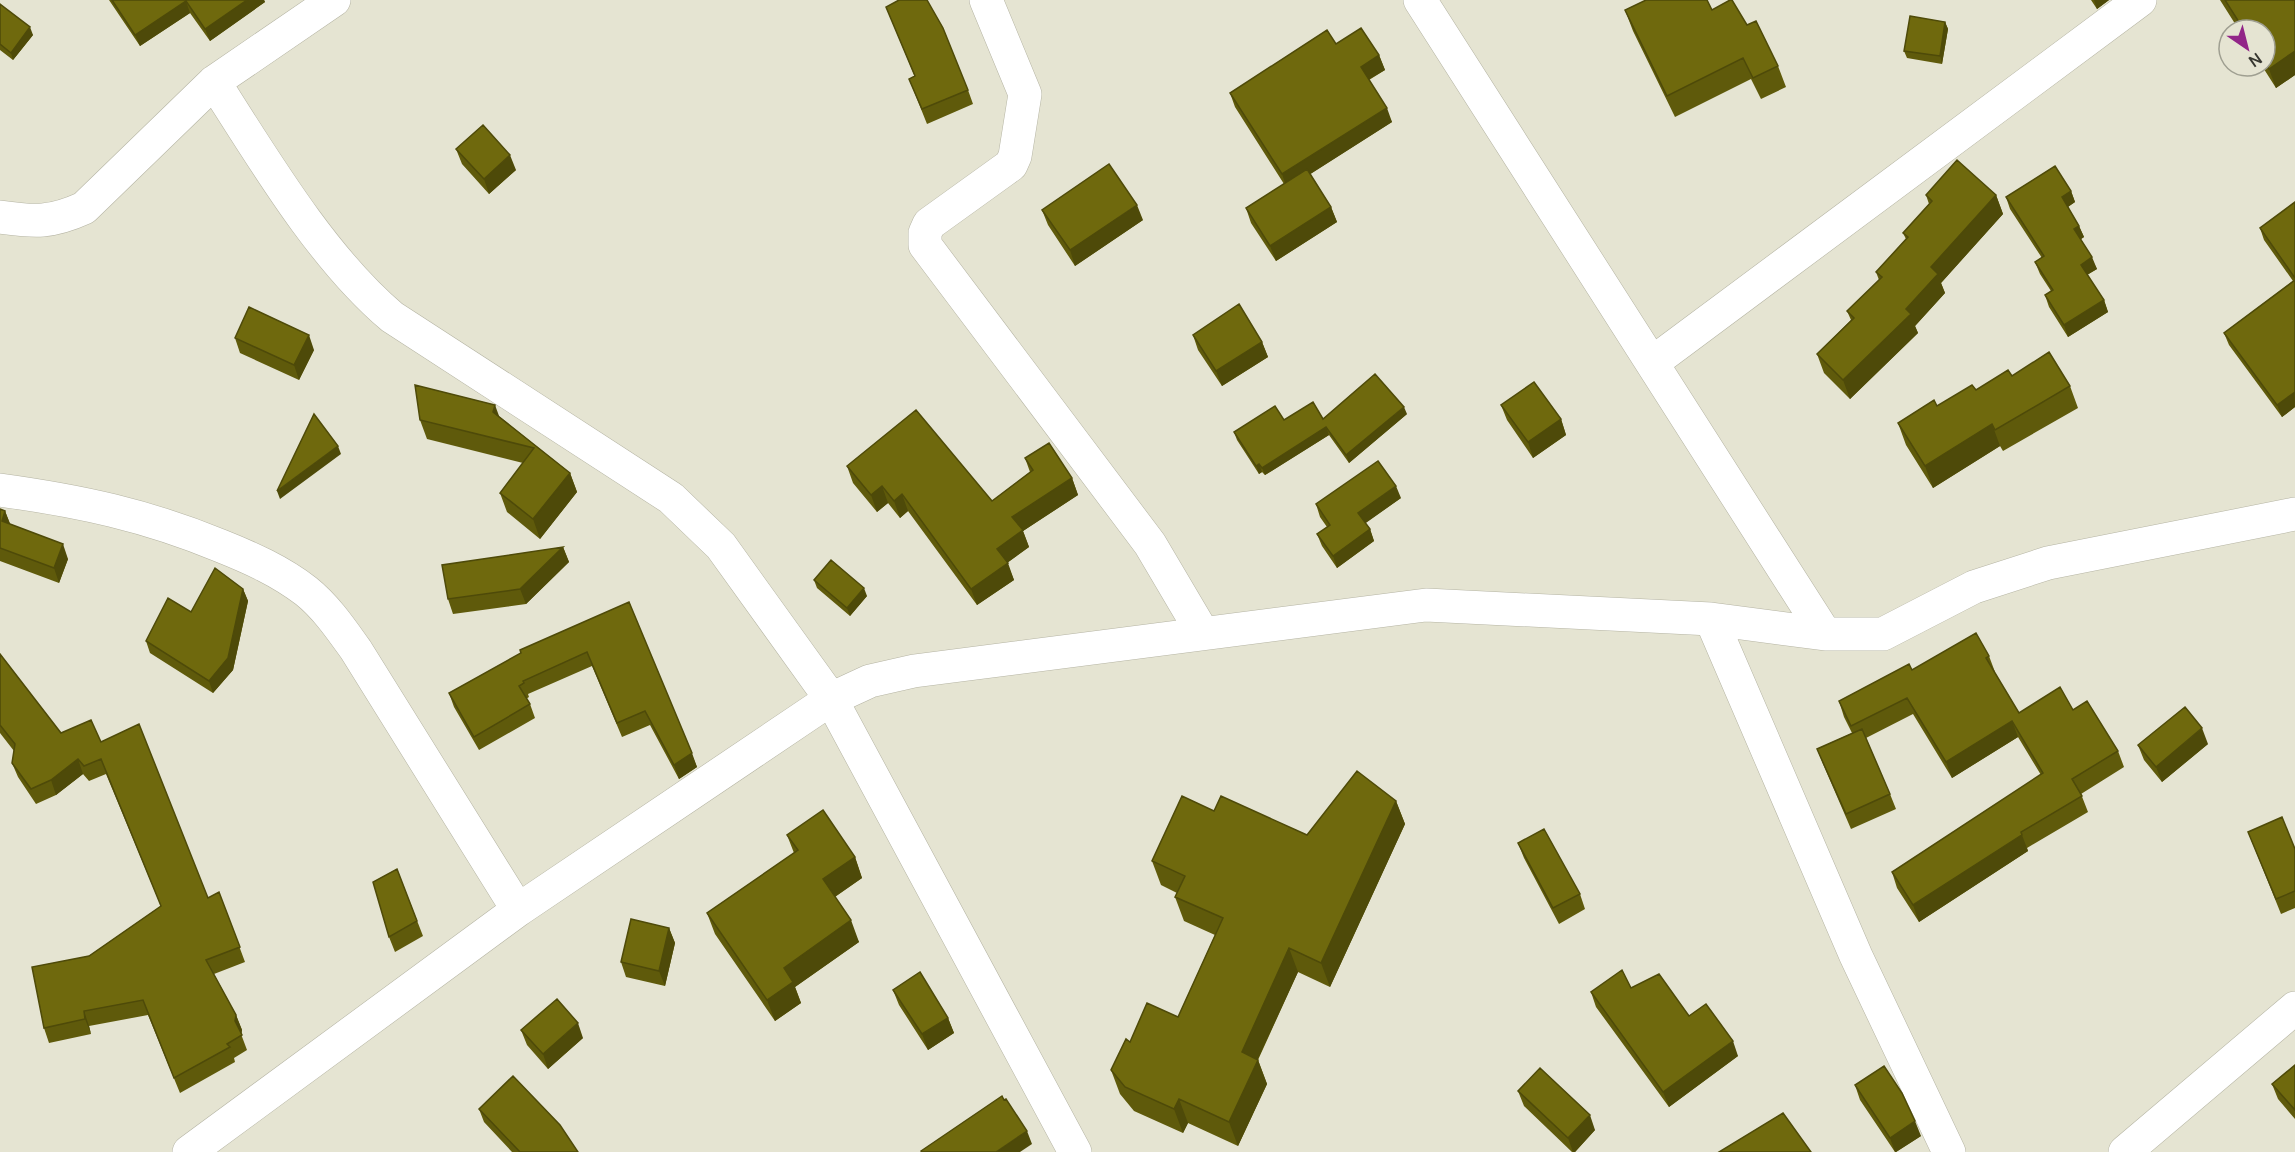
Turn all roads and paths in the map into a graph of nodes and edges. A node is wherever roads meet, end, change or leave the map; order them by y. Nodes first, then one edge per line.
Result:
1 (334, 0) edge
2 (986, 0) edge
3 (1420, 0) edge
4 (2140, 0) edge
5 (214, 82) junction
6 (0, 217) edge
7 (1652, 363) junction
8 (0, 490) edge
9 (2295, 514) edge
10 (1711, 619) junction
11 (1202, 632) junction
12 (1825, 634) junction
13 (831, 699) junction
14 (518, 910) junction
15 (2295, 1008) edge
16 (189, 1152) edge
17 (1075, 1152) edge
18 (1949, 1152) edge
19 (2125, 1152) edge

1 - 5 street
2 - 11 street
3 - 7 street
4 - 7 street
5 - 6 street
5 - 13 street
7 - 12 street
8 - 14 street
9 - 12 street
10 - 11 street
10 - 12 street
10 - 18 street
11 - 13 street
13 - 14 street
13 - 17 street
14 - 16 street
15 - 19 street

